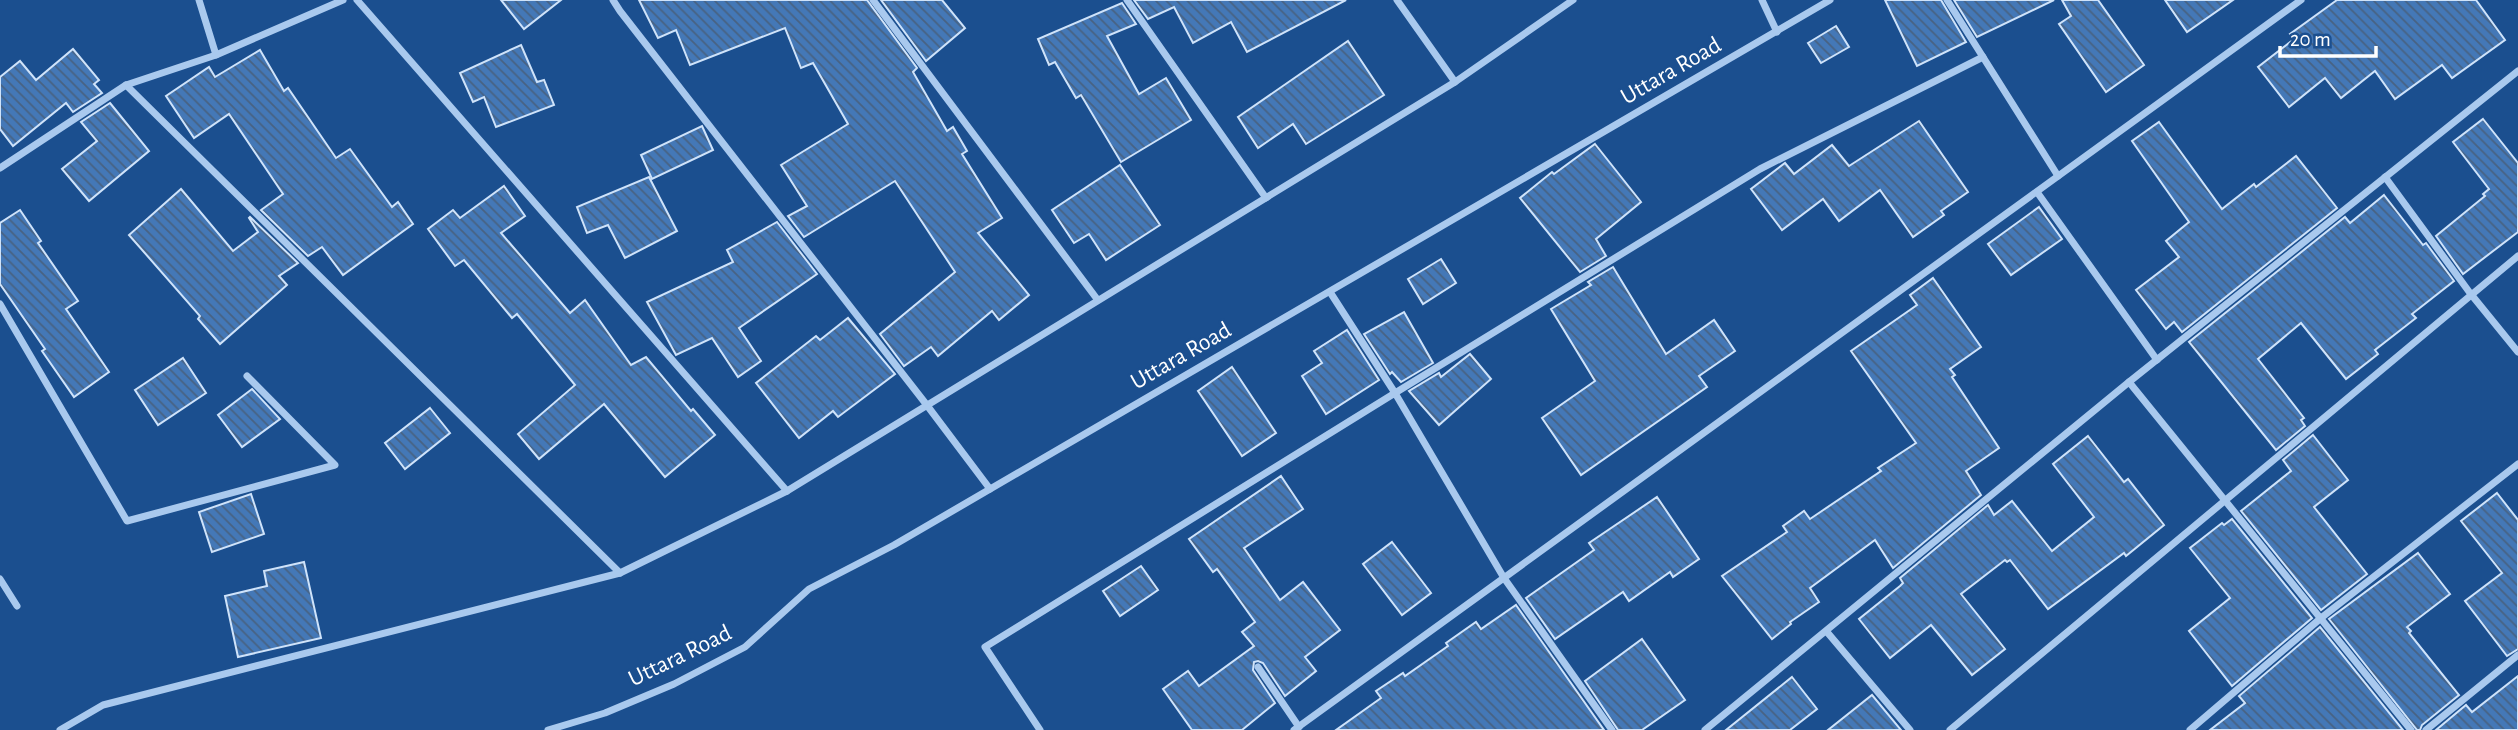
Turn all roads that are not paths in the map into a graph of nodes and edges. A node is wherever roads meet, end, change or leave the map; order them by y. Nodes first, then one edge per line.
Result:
1 (199, 0) edge
2 (342, 0) edge
3 (357, 0) edge
4 (613, 0) edge
5 (873, 0) edge
6 (1127, 0) edge
7 (1397, 0) edge
8 (1573, 0) edge
9 (1830, 0) edge
10 (1947, 0) edge
11 (2301, 0) edge
12 (1764, 4) edge
13 (1777, 32) junction
14 (216, 55) junction
15 (1983, 57) junction
16 (2518, 71) edge
17 (1455, 82) junction
18 (126, 85) junction
19 (0, 168) edge
20 (2058, 176) junction
21 (2385, 177) junction
22 (2037, 192) junction
23 (1266, 198) junction
24 (2518, 256) edge
25 (1330, 292) junction
26 (2470, 293) junction
27 (1097, 299) junction
28 (0, 304) edge
29 (2518, 352) edge
30 (2157, 360) junction
31 (247, 376) dead end
32 (2129, 382) junction
33 (1395, 393) junction
34 (926, 404) junction
35 (2518, 464) edge
36 (990, 489) junction
37 (787, 491) junction
38 (2225, 500) junction
39 (620, 573) junction
40 (1503, 578) junction
41 (0, 579) edge
42 (17, 606) dead end
43 (2320, 618) junction
44 (1827, 632) junction
45 (2518, 655) edge
46 (1258, 667) dead end
47 (1297, 728) edge
48 (60, 730) edge
49 (548, 730) edge
50 (1040, 730) edge
51 (1612, 730) edge
52 (1705, 730) edge
53 (1910, 730) edge
54 (1950, 730) edge
55 (2190, 730) edge
56 (2411, 730) edge
57 (2426, 730) edge

1 - 14 street
2 - 14 street
3 - 37 street
4 - 34 street
5 - 27 street
6 - 23 street
7 - 17 street
8 - 17 street
9 - 13 street, Uttara Road
10 - 15 street
11 - 20 street
12 - 13 street
13 - 25 street, Uttara Road
14 - 18 street
15 - 20 street
15 - 33 street
16 - 21 street
17 - 23 street
18 - 19 street
18 - 39 street
20 - 22 street
21 - 26 street
21 - 30 street
22 - 30 street
22 - 40 street
23 - 27 street
24 - 26 street
25 - 33 street
25 - 36 street, Uttara Road
26 - 29 street
26 - 38 street
27 - 34 street
28 - 31 street
30 - 32 street
32 - 38 street
32 - 44 street
33 - 40 street
33 - 50 street
34 - 36 street
34 - 37 street
35 - 43 street
36 - 49 street, Uttara Road
37 - 39 street
38 - 43 street
38 - 54 street
39 - 48 street
40 - 47 street
40 - 51 street
41 - 42 street
43 - 55 street
43 - 56 street
44 - 52 street
44 - 53 street
45 - 57 street
46 - 47 street

